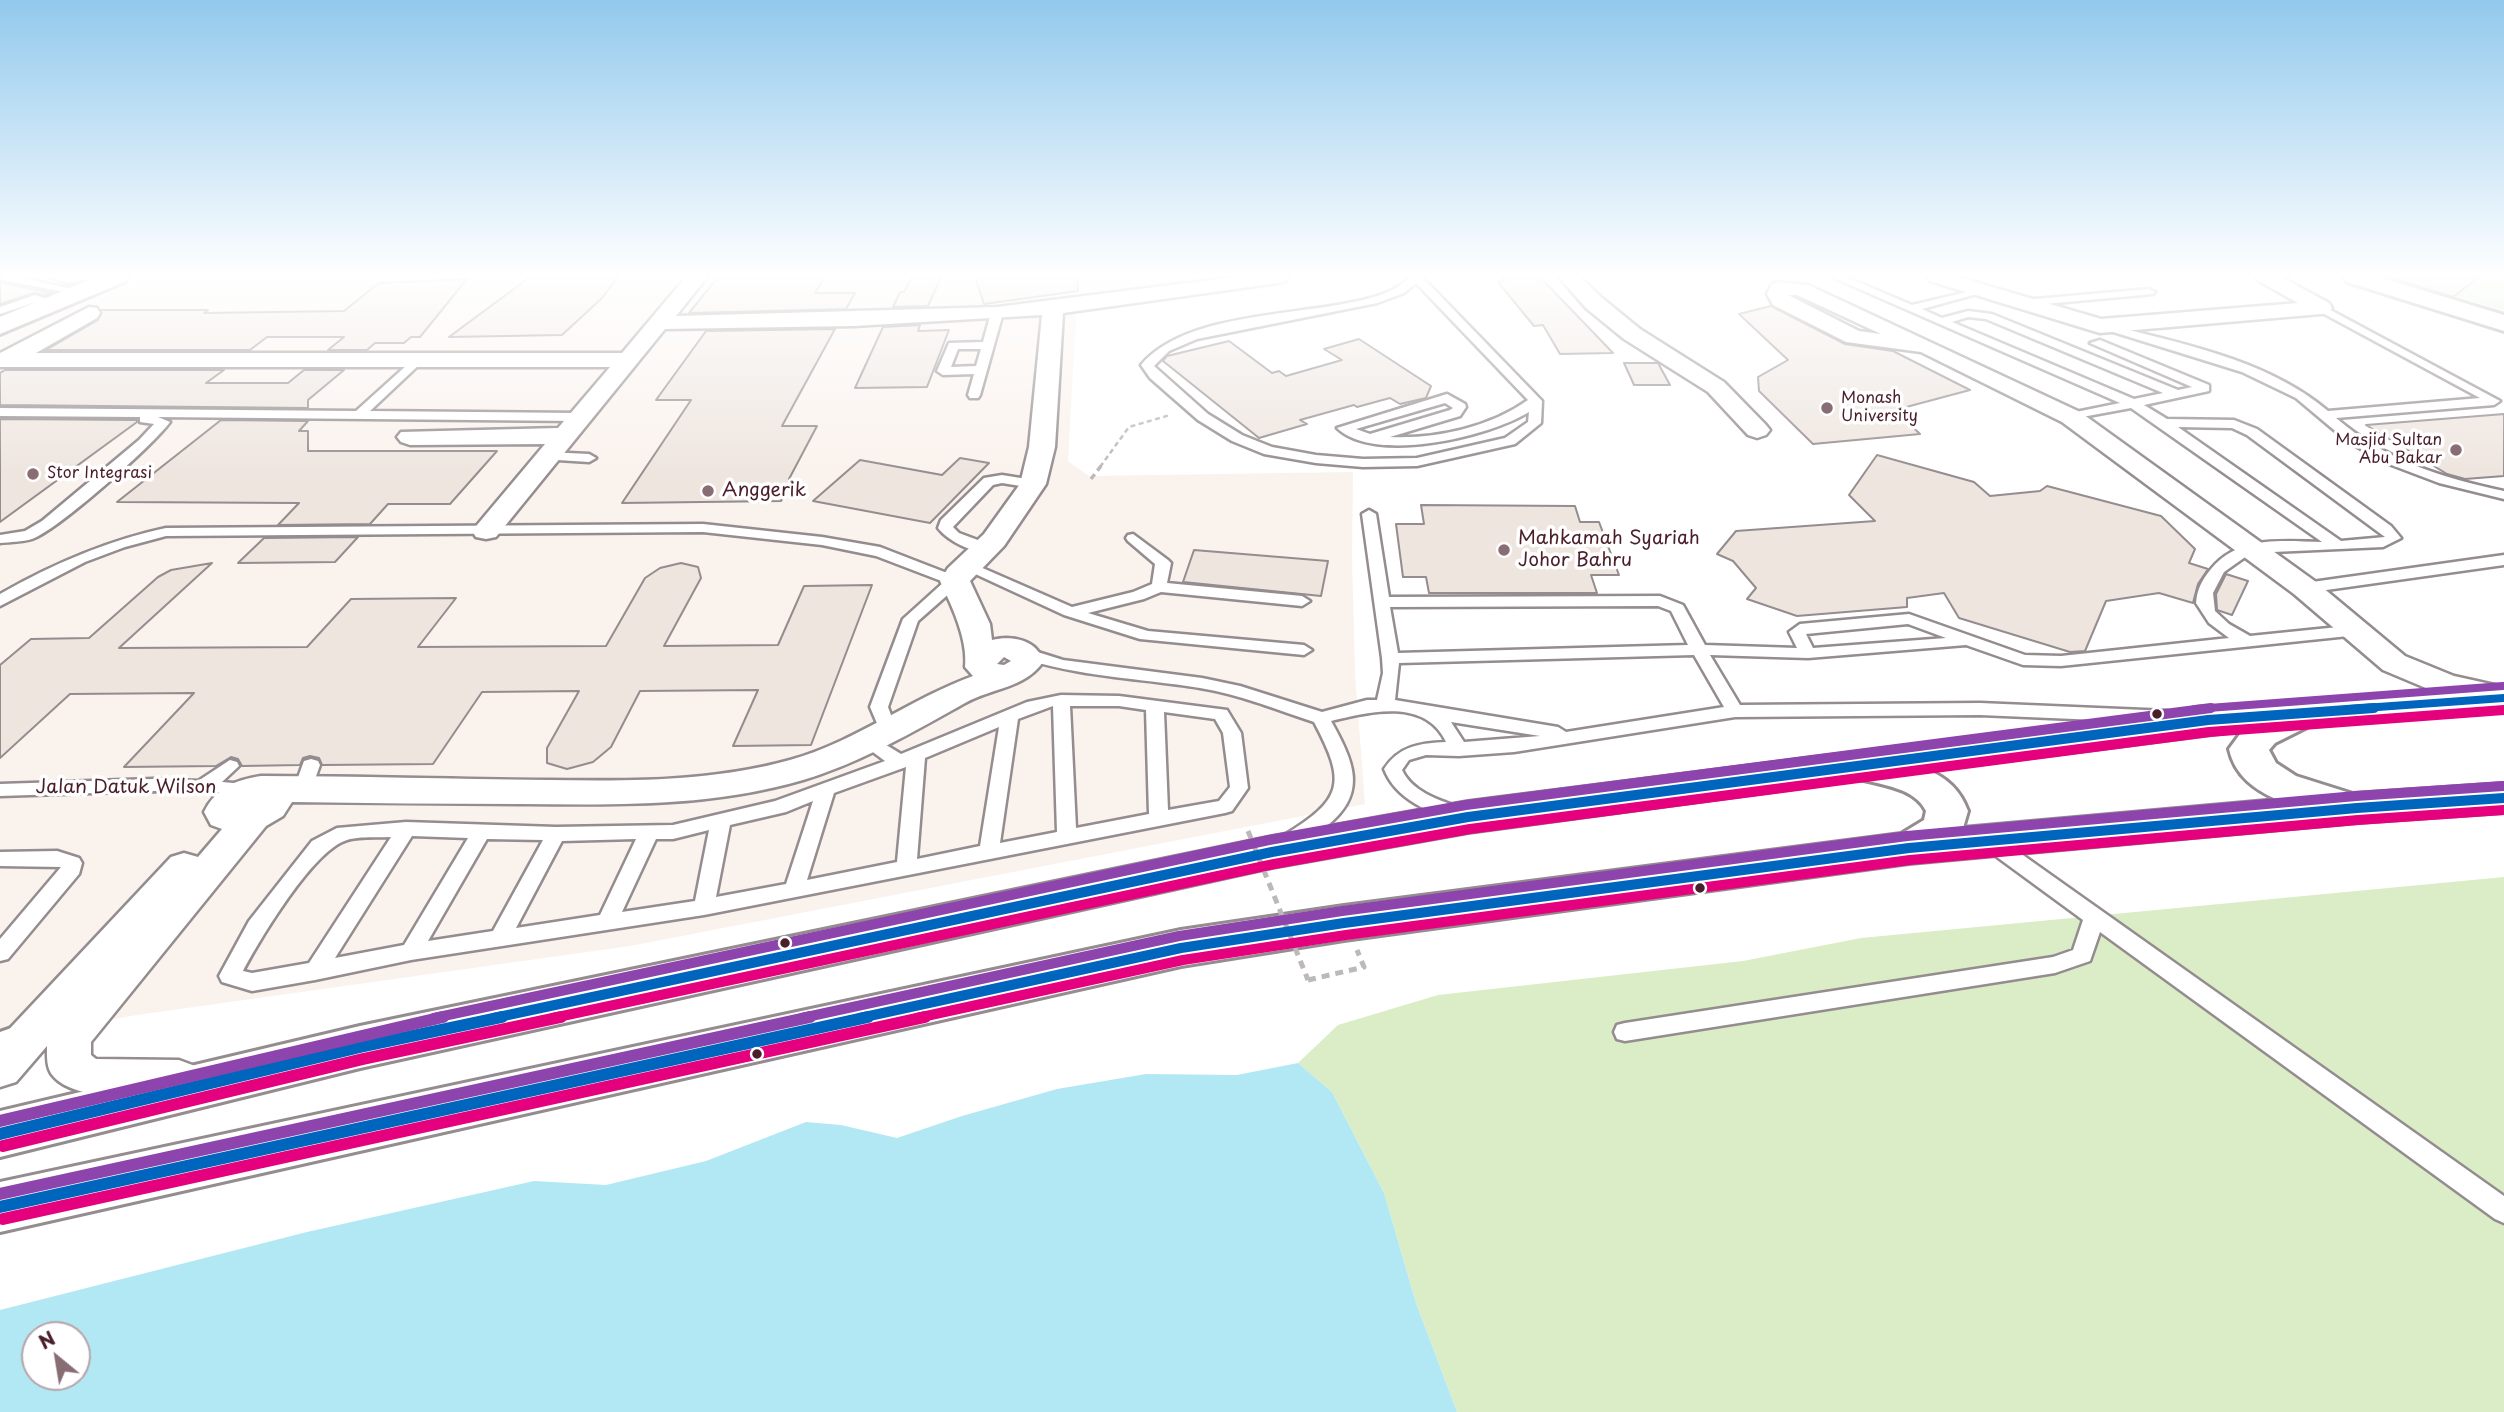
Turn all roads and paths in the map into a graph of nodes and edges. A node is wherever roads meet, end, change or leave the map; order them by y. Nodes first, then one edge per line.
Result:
1 (26, 343) edge
2 (643, 343) edge
3 (1050, 343) edge
4 (1180, 343) edge
5 (1480, 343) edge
6 (1646, 343) edge
7 (1901, 343) edge
8 (1919, 343) edge
9 (1993, 343) edge
10 (2053, 343) edge
11 (2116, 343) edge
12 (2139, 343) edge
13 (2386, 343) edge
14 (988, 345) joint
15 (1926, 346) junction
16 (633, 355) junction
17 (9, 357) edge
18 (417, 360) junction
19 (981, 370) junction
20 (2176, 394) junction
21 (974, 396) dead end
22 (1536, 401) junction
23 (2132, 403) junction
24 (1193, 408) junction
25 (0, 412) edge
26 (359, 415) junction
27 (2328, 415) junction
28 (2071, 417) junction
29 (0, 421) edge
30 (2164, 423) junction
31 (1758, 430) dead end
32 (563, 436) junction
33 (410, 437) dead end
34 (1369, 439) junction
35 (589, 458) dead end
36 (1091, 479) dead end
37 (2504, 481) edge
38 (1033, 484) junction
39 (2464, 486) junction
40 (2504, 495) edge
41 (1369, 514) dead end
42 (486, 531) junction
43 (0, 538) edge
44 (1133, 538) dead end
45 (2338, 546) junction
46 (2250, 548) junction
47 (2504, 560) edge
48 (969, 565) junction
49 (1159, 587) junction
50 (2305, 589) junction
51 (0, 601) edge
52 (1303, 601) dead end
53 (1382, 602) junction
54 (1070, 612) junction
55 (2358, 630) junction
56 (2246, 641) junction
57 (1966, 642) junction
58 (1304, 650) dead end
59 (1699, 650) junction
60 (1808, 653) junction
61 (1390, 659) junction
62 (1004, 662) junction
63 (2394, 663) junction
64 (1234, 690) junction
65 (2504, 698) edge
66 (1061, 700) junction
67 (1155, 705) junction
68 (1385, 706) junction
69 (2324, 710) junction
70 (1423, 711) junction
71 (1735, 711) junction
72 (1221, 714) junction
73 (1010, 716) junction
74 (1321, 718) junction
75 (2208, 720) junction
76 (1579, 736) junction
77 (893, 747) junction
78 (1459, 750) junction
79 (1854, 767) junction
80 (202, 787) junction
81 (0, 790) edge
82 (825, 790) junction
83 (264, 791) junction
84 (2504, 798) edge
85 (2357, 808) junction
86 (1468, 817) junction
87 (1159, 819) junction
88 (721, 820) junction
89 (406, 829) junction
90 (481, 832) junction
91 (649, 833) junction
92 (556, 834) junction
93 (1067, 836) junction
94 (1989, 841) junction
95 (1260, 842) junction
96 (1909, 848) junction
97 (989, 852) junction
98 (0, 859) edge
99 (906, 868) junction
100 (794, 889) junction
101 (704, 906) junction
102 (2095, 916) junction
103 (608, 920) junction
104 (500, 938) junction
105 (411, 952) junction
106 (0, 953) edge
107 (1364, 967) dead end
108 (315, 972) junction
109 (1625, 1032) dead end
110 (6, 1059) edge
111 (229, 1078) junction
112 (0, 1134) edge
113 (0, 1207) edge
114 (2504, 1211) edge

1 - 17 street
2 - 16 street
3 - 38 street
4 - 24 lane
5 - 22 lane
6 - 31 street
7 - 15 street
8 - 15 street
9 - 23 lane
10 - 20 lane
11 - 20 lane
12 - 27 lane
13 - 27 lane
14 - 19 lane
14 - 19 lane
15 - 28 street
16 - 17 street
16 - 18 street
16 - 32 street
17 - 18 street
18 - 26 lane
19 - 21 lane
20 - 23 lane
22 - 24 lane
22 - 34 lane
23 - 28 lane
23 - 30 lane
24 - 36 path
25 - 26 lane
26 - 32 lane
27 - 39 lane
28 - 46 street
29 - 43 lane
30 - 45 lane
30 - 45 lane
32 - 33 street
32 - 35 lane
32 - 42 street
34 - 34 lane
37 - 39 lane
38 - 48 street
38 - 48 lane
39 - 40 lane
41 - 53 lane
42 - 48 lane
42 - 51 lane
44 - 49 lane
45 - 46 lane
46 - 50 street
46 - 56 lane
47 - 50 lane
48 - 54 lane
48 - 62 street
48 - 77 lane
49 - 52 lane
49 - 54 lane
50 - 55 street
53 - 59 lane
53 - 61 lane
54 - 58 lane
55 - 56 lane
55 - 63 street
56 - 57 lane
57 - 60 lane
57 - 60 lane
59 - 60 lane
59 - 61 lane
59 - 71 lane
61 - 68 lane
62 - 64 lane
62 - 77 street
63 - 65 street
63 - 69 street
64 - 72 lane
64 - 74 lane
65 - 69 main road
66 - 67 lane
66 - 73 lane
66 - 93 lane
67 - 72 lane
67 - 87 lane
68 - 70 lane
68 - 74 lane
69 - 75 main road
69 - 85 main road
70 - 76 lane
70 - 78 lane
71 - 75 lane
71 - 76 lane
72 - 87 lane
73 - 77 lane
73 - 97 lane
74 - 95 lane
75 - 79 main road
76 - 78 lane
77 - 82 lane
77 - 83 street
77 - 99 lane
78 - 86 lane
79 - 86 main road
79 - 96 main road
80 - 81 lane, Jalan Datuk Wilson
80 - 83 lane, Jalan Datuk Wilson
80 - 83 lane
82 - 88 lane
82 - 100 lane
83 - 110 street
83 - 111 street
84 - 85 main road
85 - 94 main road
86 - 95 main road
87 - 93 lane
88 - 91 lane
88 - 101 lane
89 - 90 lane
89 - 108 lane
89 - 108 lane
90 - 92 lane
90 - 105 lane
91 - 92 lane
91 - 103 lane
92 - 104 lane
93 - 97 lane
94 - 96 main road
94 - 102 lane
95 - 107 path, bridge
95 - 111 main road
96 - 113 main road
97 - 99 lane
98 - 106 lane
99 - 100 lane
100 - 101 lane
101 - 103 lane
102 - 109 lane
102 - 114 lane
103 - 104 lane
104 - 105 lane
105 - 108 lane
111 - 112 main road

